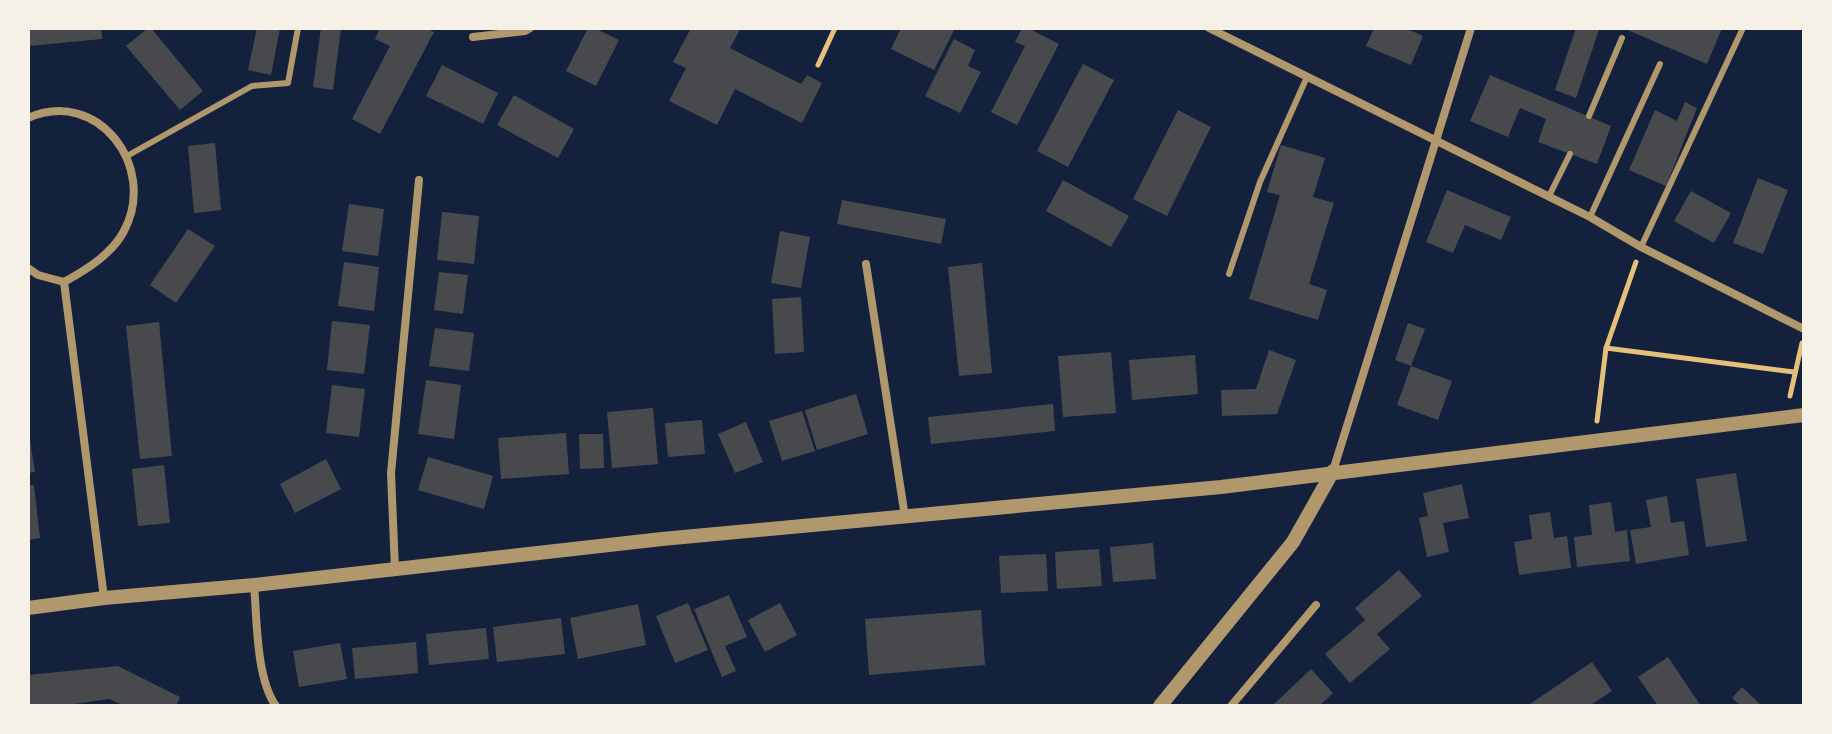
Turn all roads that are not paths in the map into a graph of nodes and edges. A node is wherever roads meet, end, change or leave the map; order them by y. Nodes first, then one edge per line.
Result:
1 (298, 28) edge
2 (530, 28) edge
3 (1209, 28) edge
4 (1471, 28) edge
5 (1743, 28) edge
6 (473, 37) dead end
7 (1622, 38) dead end
8 (1660, 64) dead end
9 (1307, 77) junction
10 (1589, 116) dead end
11 (28, 118) edge
12 (1436, 142) junction
13 (1570, 154) dead end
14 (127, 156) junction
15 (419, 180) dead end
16 (1549, 196) junction
17 (1590, 217) junction
18 (1641, 247) junction
19 (866, 264) dead end
20 (28, 268) edge
21 (1229, 274) dead end
22 (64, 282) junction
23 (1804, 329) edge
24 (1804, 415) edge
25 (1333, 471) junction
26 (905, 517) junction
27 (395, 570) junction
28 (254, 585) junction
29 (104, 598) junction
30 (1316, 605) dead end
31 (28, 608) edge
32 (276, 706) edge
33 (1160, 706) edge
34 (1231, 706) edge

1 - 14 lane
2 - 6 street
3 - 9 street
4 - 12 street
5 - 18 lane
7 - 10 lane
8 - 17 lane
9 - 12 street
9 - 21 lane
11 - 14 street
12 - 16 street
12 - 25 street
13 - 16 lane
14 - 22 street
15 - 27 street
16 - 17 street
17 - 18 street
18 - 23 street
19 - 26 street
20 - 22 street
22 - 29 street
24 - 25 street
25 - 26 street
25 - 33 street
26 - 27 street
27 - 28 street
28 - 29 street
28 - 32 street
29 - 31 street
30 - 34 street

